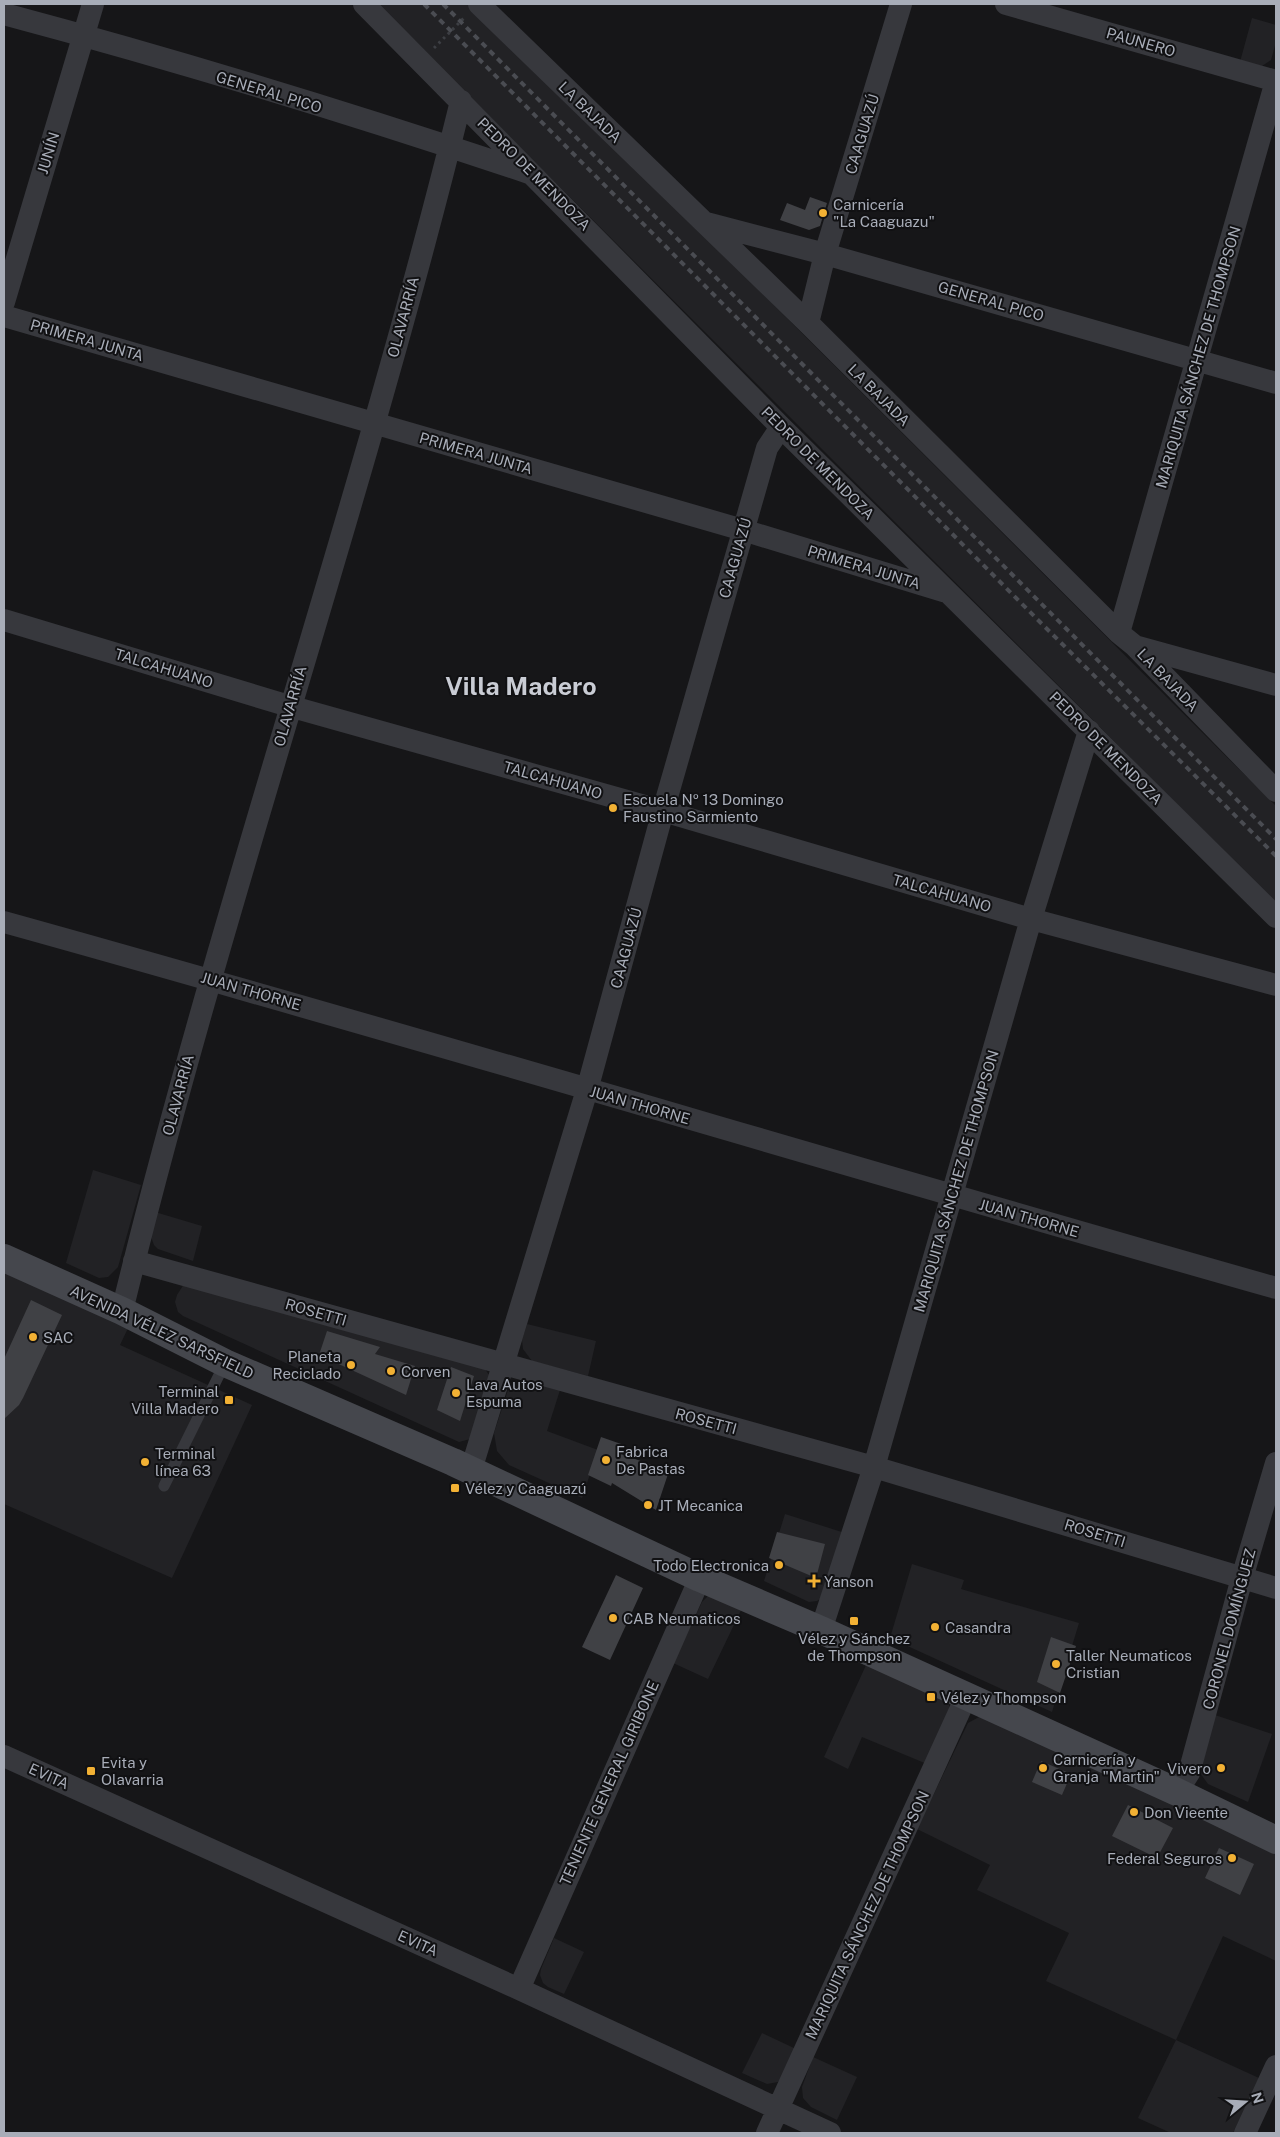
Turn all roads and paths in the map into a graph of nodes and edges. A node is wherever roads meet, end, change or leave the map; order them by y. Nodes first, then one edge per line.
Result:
1 (92, 4) edge
2 (364, 4) edge
3 (901, 4) edge
4 (1006, 4) edge
5 (480, 9) edge
6 (4, 14) edge
7 (83, 35) junction
8 (422, 60) junction
9 (1276, 81) edge
10 (461, 101) junction
11 (450, 146) junction
12 (534, 174) junction
13 (706, 223) junction
14 (825, 254) junction
15 (4, 302) edge
16 (4, 316) edge
17 (808, 323) junction
18 (1197, 360) junction
19 (1276, 383) edge
20 (374, 424) junction
21 (781, 427) junction
22 (742, 530) junction
23 (947, 592) junction
24 (4, 620) edge
25 (1127, 639) junction
26 (1276, 685) edge
27 (290, 706) junction
28 (1089, 732) junction
29 (1276, 791) edge
30 (663, 811) junction
31 (1276, 917) edge
32 (1031, 919) junction
33 (4, 922) edge
34 (210, 979) junction
35 (1276, 986) edge
36 (587, 1090) junction
37 (952, 1196) junction
38 (4, 1258) edge
39 (134, 1261) junction
40 (1276, 1288) edge
41 (122, 1312) junction
42 (225, 1362) junction
43 (502, 1364) junction
44 (1276, 1463) edge
45 (874, 1467) junction
46 (470, 1470) junction
47 (164, 1486) dead end
48 (700, 1578) junction
49 (1242, 1578) junction
50 (1276, 1588) edge
51 (821, 1630) junction
52 (966, 1697) junction
53 (4, 1756) edge
54 (1177, 1792) junction
55 (1276, 1840) edge
56 (518, 1989) junction
57 (1276, 2066) edge
58 (778, 2109) junction
59 (767, 2133) edge
60 (830, 2133) edge
61 (1245, 2133) edge

1 - 7 street, JUNÍN
2 - 8 street, PEDRO DE MENDOZA
3 - 14 street, CAAGUAZÚ
4 - 9 street, PAUNERO
5 - 8 path
5 - 13 street, LA BAJADA
6 - 7 street, GENERAL PICO
7 - 11 street, GENERAL PICO
7 - 15 street, JUNÍN
8 - 10 street, PEDRO DE MENDOZA
9 - 18 street, MARIQUITA SÁNCHEZ DE THOMPSON
10 - 11 street, OLAVARRÍA
10 - 12 street, PEDRO DE MENDOZA
11 - 12 street, GENERAL PICO
11 - 20 street, OLAVARRÍA
12 - 21 street, PEDRO DE MENDOZA
13 - 14 street, GENERAL PICO
13 - 17 street, LA BAJADA
14 - 17 street, CAAGUAZÚ
14 - 18 street, GENERAL PICO
16 - 20 street, PRIMERA JUNTA
17 - 25 street, LA BAJADA
18 - 19 street, GENERAL PICO
18 - 25 street, MARIQUITA SÁNCHEZ DE THOMPSON
20 - 22 street, PRIMERA JUNTA
20 - 27 street, OLAVARRÍA
21 - 22 street, CAAGUAZÚ
21 - 23 street, PEDRO DE MENDOZA
22 - 23 street, PRIMERA JUNTA
22 - 30 street, CAAGUAZÚ
23 - 28 street, PEDRO DE MENDOZA
24 - 27 street, TALCAHUANO
25 - 26 street
25 - 29 street, LA BAJADA
27 - 30 street, TALCAHUANO
27 - 34 street, OLAVARRÍA
28 - 31 street, PEDRO DE MENDOZA
28 - 32 street, MARIQUITA SÁNCHEZ DE THOMPSON
30 - 32 street, TALCAHUANO
30 - 36 street, CAAGUAZÚ
32 - 35 street, TALCAHUANO
32 - 37 street, MARIQUITA SÁNCHEZ DE THOMPSON
33 - 34 street, JUAN THORNE
34 - 36 street, JUAN THORNE
34 - 39 street, OLAVARRÍA
36 - 37 street, JUAN THORNE
36 - 43 street, CAAGUAZÚ
37 - 40 street, JUAN THORNE
37 - 45 street, MARIQUITA SÁNCHEZ DE THOMPSON
38 - 41 main road, AVENIDA VÉLEZ SARSFIELD
39 - 41 street, OLAVARRÍA
39 - 43 street, ROSETTI
41 - 42 main road, AVENIDA VÉLEZ SARSFIELD
42 - 46 main road, AVENIDA VÉLEZ SARSFIELD
42 - 47 lane
43 - 45 street, ROSETTI
43 - 46 street, CAAGUAZÚ
44 - 49 street, CORONEL DOMÍNGUEZ
45 - 49 street, ROSETTI
45 - 51 street, MARIQUITA SÁNCHEZ DE THOMPSON
46 - 48 main road, AVENIDA VÉLEZ SARSFIELD
48 - 51 main road, AVENIDA VÉLEZ SARSFIELD
48 - 56 street, TENIENTE GENERAL GIRIBONE
49 - 50 street, ROSETTI
49 - 54 street, CORONEL DOMÍNGUEZ
51 - 52 main road, AVENIDA VÉLEZ SARSFIELD
52 - 54 main road, AVENIDA VÉLEZ SARSFIELD
52 - 58 street, MARIQUITA SÁNCHEZ DE THOMPSON
53 - 56 street, EVITA
54 - 55 main road, AVENIDA VÉLEZ SARSFIELD
56 - 58 street, EVITA
57 - 61 street
58 - 59 street, MARIQUITA SÁNCHEZ DE THOMPSON
58 - 60 street, EVITA

